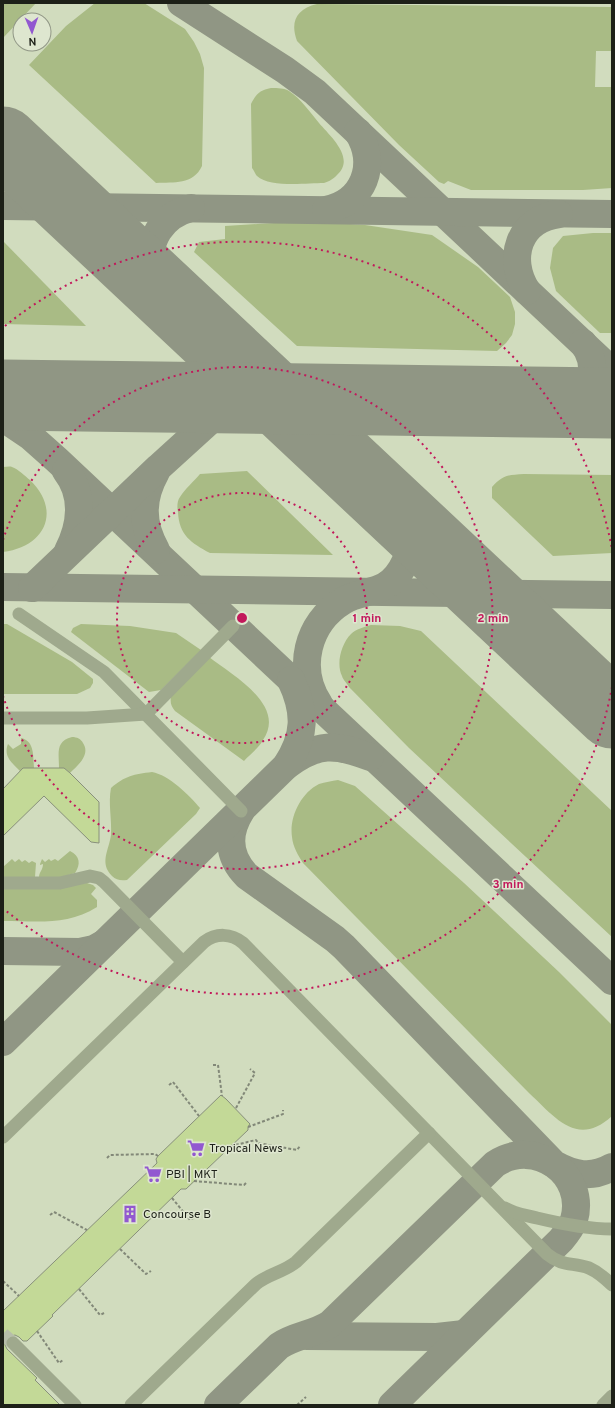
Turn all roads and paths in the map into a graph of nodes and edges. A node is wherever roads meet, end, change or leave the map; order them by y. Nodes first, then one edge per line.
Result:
1 (19, 614) dead end
2 (233, 626) dead end
3 (146, 714) junction
4 (3, 718) edge
5 (241, 810) dead end
6 (3, 883) edge
7 (183, 962) junction
8 (213, 1065) dead end
9 (250, 1069) dead end
10 (169, 1085) dead end
11 (222, 1096) dead end
12 (236, 1108) dead end
13 (283, 1110) dead end
14 (199, 1116) dead end
15 (248, 1127) dead end
16 (429, 1133) junction
17 (3, 1138) edge
18 (231, 1146) dead end
19 (300, 1146) dead end
20 (158, 1156) dead end
21 (107, 1158) dead end
22 (194, 1181) dead end
23 (247, 1182) dead end
24 (172, 1198) dead end
25 (496, 1202) junction
26 (50, 1215) dead end
27 (195, 1217) dead end
28 (582, 1228) junction
29 (612, 1229) edge
30 (87, 1230) dead end
31 (612, 1238) edge
32 (120, 1249) dead end
33 (151, 1271) dead end
34 (3, 1281) edge
35 (612, 1285) edge
36 (79, 1289) dead end
37 (19, 1296) dead end
38 (104, 1313) dead end
39 (37, 1331) dead end
40 (13, 1343) tunnel mouth
41 (64, 1360) dead end
42 (612, 1396) edge
43 (306, 1397) dead end
44 (75, 1405) edge
45 (131, 1405) edge
46 (297, 1405) edge
47 (603, 1405) edge

1 - 3 lane
2 - 3 lane
3 - 4 lane
3 - 5 lane
6 - 7 lane
7 - 16 lane
7 - 17 lane
8 - 11 path
9 - 12 path
10 - 14 path
13 - 15 path
16 - 25 lane
16 - 45 lane
18 - 19 path
20 - 21 path
22 - 23 path
24 - 27 path
25 - 28 lane
25 - 35 lane
26 - 30 path
28 - 29 lane
28 - 31 lane
32 - 33 path
34 - 37 path
36 - 38 path
39 - 41 path
40 - 44 lane
42 - 47 lane
43 - 46 path

